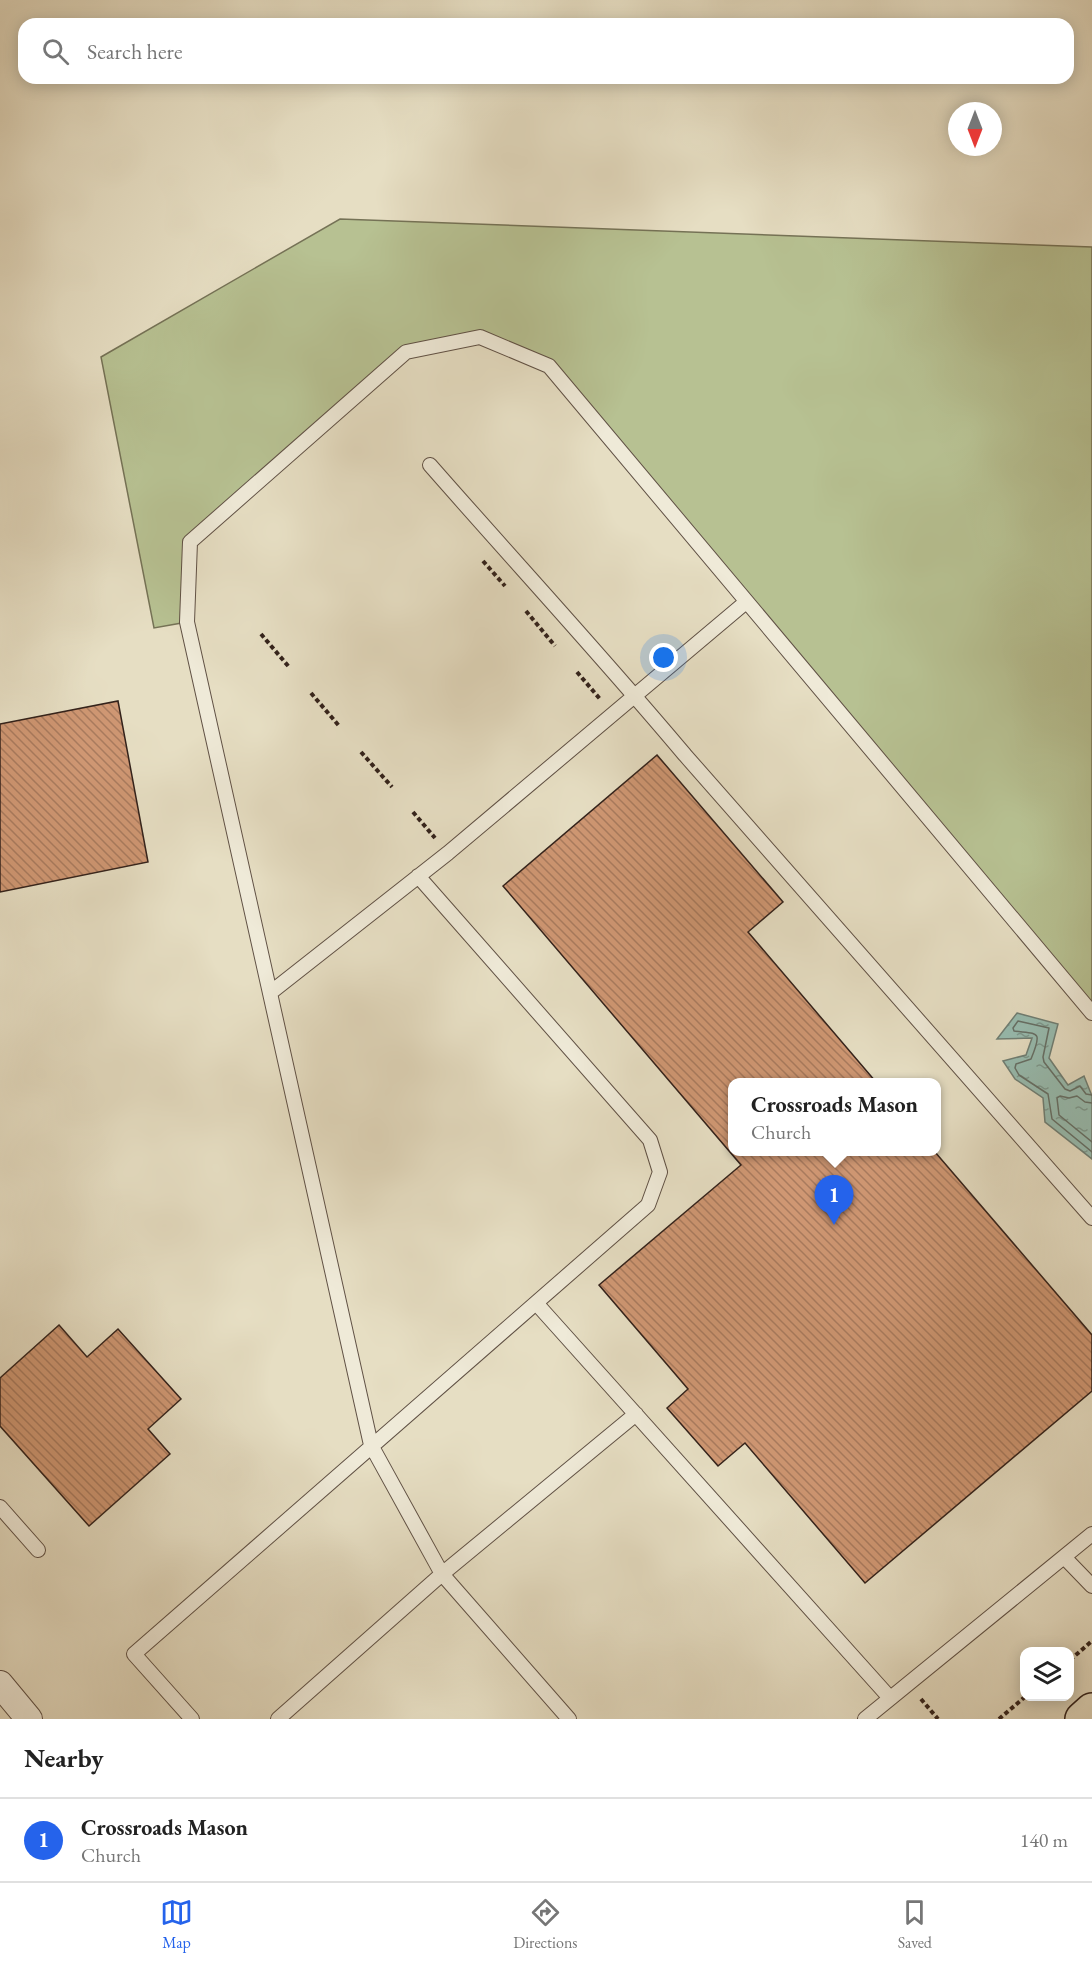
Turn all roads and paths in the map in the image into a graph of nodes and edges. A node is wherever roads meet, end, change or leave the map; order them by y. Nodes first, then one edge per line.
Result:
1 (429, 465) dead end
2 (483, 560) dead end
3 (505, 586) dead end
4 (746, 602) junction
5 (526, 611) dead end
6 (261, 634) dead end
7 (555, 646) dead end
8 (289, 667) dead end
9 (578, 672) dead end
10 (311, 693) dead end
11 (634, 695) junction
12 (605, 705) dead end
13 (340, 727) dead end
14 (361, 752) dead end
15 (392, 788) dead end
16 (412, 812) dead end
17 (435, 839) dead end
18 (418, 876) junction
19 (270, 993) junction
20 (1092, 1013) edge
21 (1092, 1218) edge
22 (536, 1303) junction
23 (636, 1414) junction
24 (371, 1445) junction
25 (0, 1507) edge
26 (1092, 1534) edge
27 (38, 1550) dead end
28 (1064, 1557) junction
29 (442, 1574) junction
30 (1092, 1586) edge
31 (1092, 1641) edge
32 (1074, 1657) edge
33 (0, 1684) edge
34 (915, 1691) dead end
35 (890, 1698) junction
36 (1020, 1701) edge
37 (1092, 1710) edge
38 (29, 1719) edge
39 (192, 1719) edge
40 (278, 1719) edge
41 (569, 1719) edge
42 (865, 1719) edge
43 (938, 1719) edge
44 (999, 1719) edge
45 (1082, 1719) edge

1 - 11 lane
2 - 3 path
4 - 11 lane
4 - 19 lane
4 - 20 lane
5 - 7 path
6 - 8 path
9 - 12 path
10 - 13 path
11 - 18 lane
11 - 21 lane
14 - 15 path
16 - 17 path
18 - 19 lane
18 - 22 lane
19 - 24 lane
22 - 23 lane
22 - 24 lane
23 - 29 lane
23 - 35 lane
24 - 29 lane
24 - 39 lane
25 - 27 lane
26 - 28 lane
28 - 30 lane
28 - 35 lane
29 - 40 lane
29 - 41 lane
31 - 32 path
33 - 38 street
34 - 43 path
35 - 42 lane
36 - 44 path
37 - 45 main road

